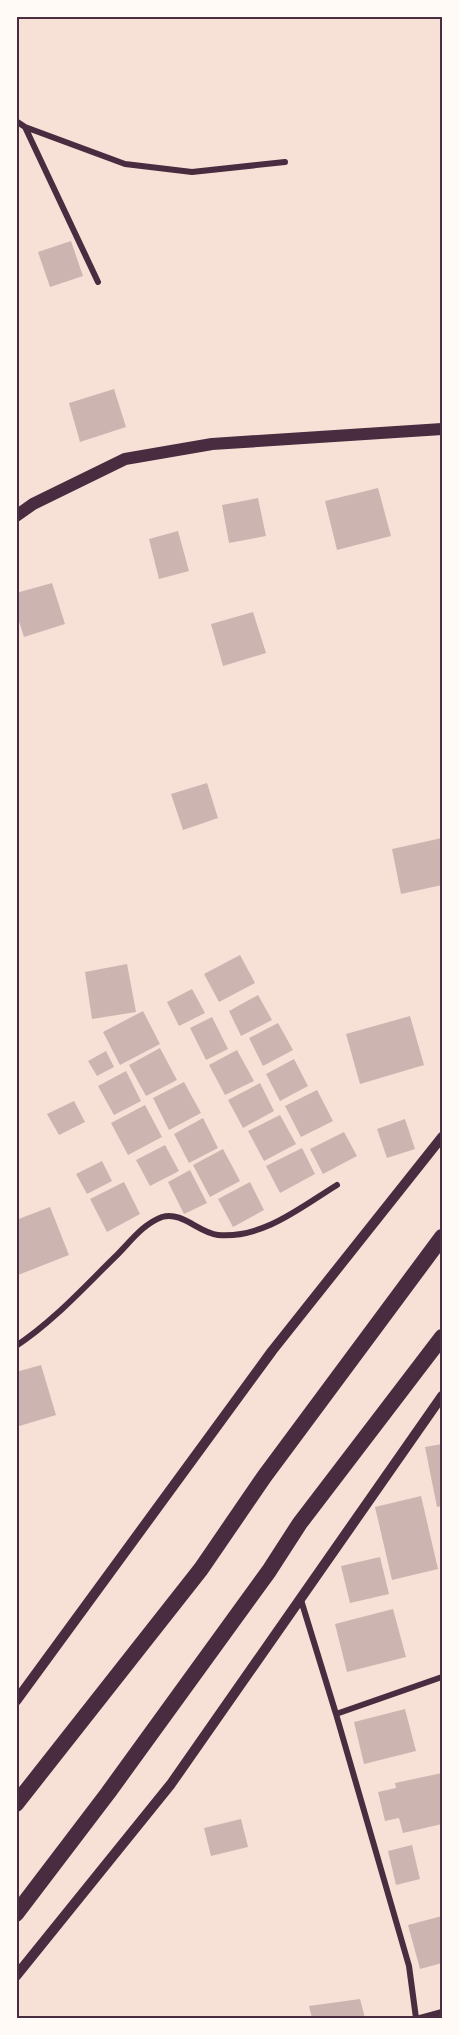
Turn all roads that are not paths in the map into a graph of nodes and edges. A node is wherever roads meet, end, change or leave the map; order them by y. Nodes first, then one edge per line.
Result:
1 (16, 121) edge
2 (25, 127) junction
3 (285, 162) dead end
4 (98, 282) dead end
5 (442, 429) edge
6 (16, 516) edge
7 (442, 1137) edge
8 (337, 1185) dead end
9 (442, 1237) edge
10 (442, 1337) edge
11 (16, 1346) edge
12 (442, 1396) edge
13 (300, 1599) junction
14 (442, 1677) edge
15 (16, 1701) edge
16 (336, 1714) junction
17 (16, 1804) edge
18 (16, 1914) edge
19 (16, 1976) edge
20 (442, 2012) edge
21 (418, 2019) edge

1 - 2 street
2 - 3 street
2 - 4 street
5 - 6 main road
7 - 15 street
8 - 11 street
9 - 17 highway
10 - 18 highway
12 - 13 street
13 - 16 street
13 - 19 street
14 - 16 street
16 - 21 street
20 - 21 street

